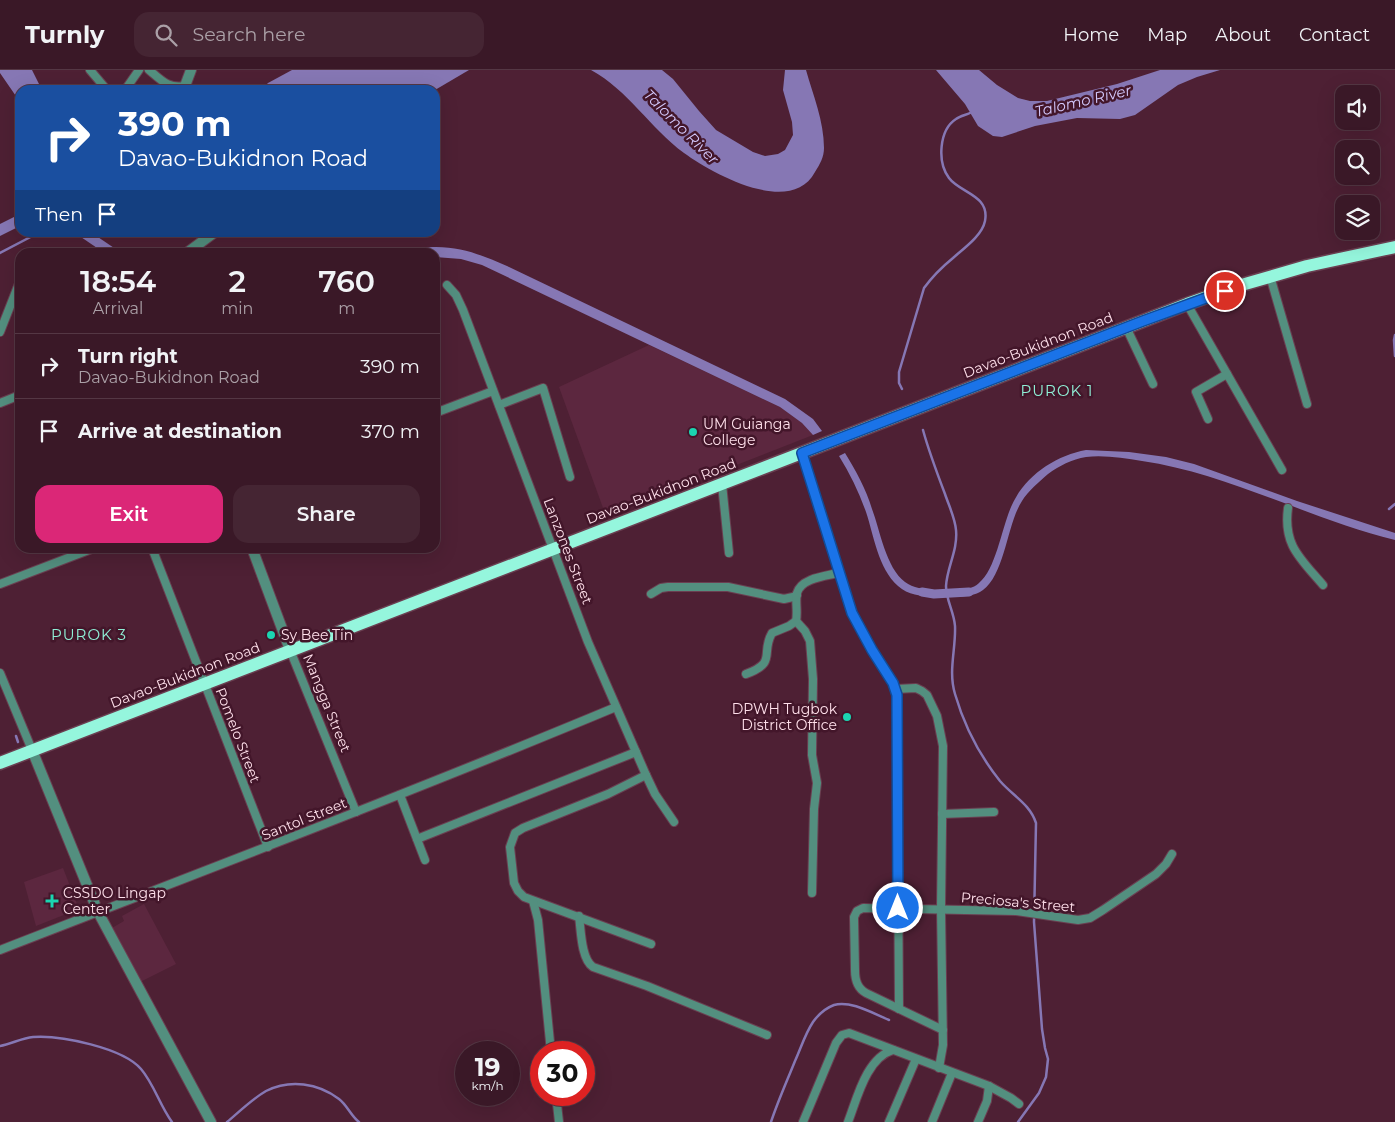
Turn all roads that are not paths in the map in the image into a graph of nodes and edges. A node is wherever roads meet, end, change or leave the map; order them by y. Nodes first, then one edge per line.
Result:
1 (90, 70) edge
2 (102, 70) edge
3 (139, 70) edge
4 (149, 70) edge
5 (191, 70) edge
6 (97, 78) junction
7 (103, 85) edge
8 (128, 85) edge
9 (168, 85) edge
10 (186, 85) edge
11 (208, 237) edge
12 (1395, 247) edge
13 (193, 248) edge
14 (1270, 276) junction
15 (447, 285) dead end
16 (15, 293) edge
17 (1187, 304) junction
18 (1126, 327) junction
19 (0, 332) edge
20 (1227, 374) junction
21 (1153, 384) dead end
22 (493, 390) junction
23 (15, 396) edge
24 (0, 403) edge
25 (1307, 404) dead end
26 (499, 406) junction
27 (440, 411) edge
28 (1208, 419) dead end
29 (802, 453) junction
30 (1282, 470) dead end
31 (570, 477) dead end
32 (722, 484) junction
33 (1288, 508) dead end
34 (554, 549) junction
35 (81, 553) edge
36 (154, 553) edge
37 (254, 553) edge
38 (729, 553) dead end
39 (838, 573) junction
40 (0, 584) edge
41 (1323, 585) dead end
42 (651, 594) dead end
43 (797, 595) junction
44 (796, 621) junction
45 (290, 650) junction
46 (0, 673) edge
47 (746, 674) dead end
48 (205, 683) junction
49 (896, 689) junction
50 (616, 707) junction
51 (32, 750) junction
52 (636, 752) junction
53 (0, 763) edge
54 (646, 775) junction
55 (400, 795) junction
56 (356, 812) junction
57 (994, 812) dead end
58 (942, 814) junction
59 (674, 822) dead end
60 (417, 839) junction
61 (268, 847) junction
62 (1172, 854) dead end
63 (426, 860) dead end
64 (812, 893) dead end
65 (533, 901) junction
66 (898, 908) junction
67 (942, 909) junction
68 (98, 912) junction
69 (579, 916) junction
70 (651, 944) dead end
71 (0, 950) edge
72 (899, 1009) junction
73 (943, 1030) junction
74 (767, 1036) dead end
75 (550, 1041) edge
76 (893, 1050) junction
77 (916, 1059) junction
78 (939, 1068) junction
79 (952, 1072) junction
80 (989, 1086) junction
81 (1019, 1104) dead end
82 (558, 1106) edge
83 (211, 1122) edge
84 (560, 1122) edge
85 (803, 1122) edge
86 (848, 1122) edge
87 (889, 1122) edge
88 (932, 1122) edge
89 (978, 1122) edge

1 - 6 street
2 - 6 street
3 - 8 street
4 - 9 street
5 - 10 street
6 - 7 street
11 - 13 street
12 - 14 highway, Davao-Bukidnon Road
14 - 17 highway, Davao-Bukidnon Road
14 - 25 street
15 - 22 street, Lanzones Street
16 - 19 street
17 - 18 highway, Davao-Bukidnon Road
17 - 20 street
18 - 21 street
18 - 29 highway, Davao-Bukidnon Road
20 - 28 street
20 - 30 street
22 - 26 street, Lanzones Street
22 - 27 street
23 - 24 street
26 - 31 street
26 - 34 street, Lanzones Street
29 - 32 highway, Davao-Bukidnon Road
29 - 39 street
32 - 34 highway, Davao-Bukidnon Road
32 - 38 street
33 - 41 street
34 - 45 highway, Davao-Bukidnon Road
34 - 50 street, Lanzones Street
35 - 40 street
36 - 48 street, Pomelo Street
37 - 45 street, Mangga Street
39 - 43 street
39 - 49 street
42 - 43 street
43 - 44 street
44 - 47 street
44 - 64 street
45 - 48 highway, Davao-Bukidnon Road
45 - 56 street, Mangga Street
46 - 51 street
48 - 51 highway, Davao-Bukidnon Road
48 - 61 street, Pomelo Street
49 - 58 street
49 - 66 street
50 - 52 street, Lanzones Street
50 - 55 street, Santol Street
51 - 53 highway, Davao-Bukidnon Road
51 - 68 street
52 - 54 street, Lanzones Street
52 - 60 street
54 - 59 street, Lanzones Street
54 - 65 street
55 - 56 street, Santol Street
55 - 60 street
56 - 61 street, Santol Street
57 - 58 street
58 - 67 street
60 - 63 street
61 - 68 street, Santol Street
62 - 67 street, Preciosa's Street
65 - 69 street
65 - 75 street
66 - 67 street, Preciosa's Street
66 - 72 street
66 - 72 street, Preciosa's Street
67 - 73 street
68 - 71 street, Santol Street
68 - 83 street
69 - 70 street
69 - 74 street
72 - 73 street
73 - 78 street
76 - 77 street
76 - 85 street
76 - 86 street
77 - 78 street
77 - 87 street
78 - 79 street
79 - 80 street
79 - 88 street
80 - 81 street
80 - 89 street
82 - 84 street

